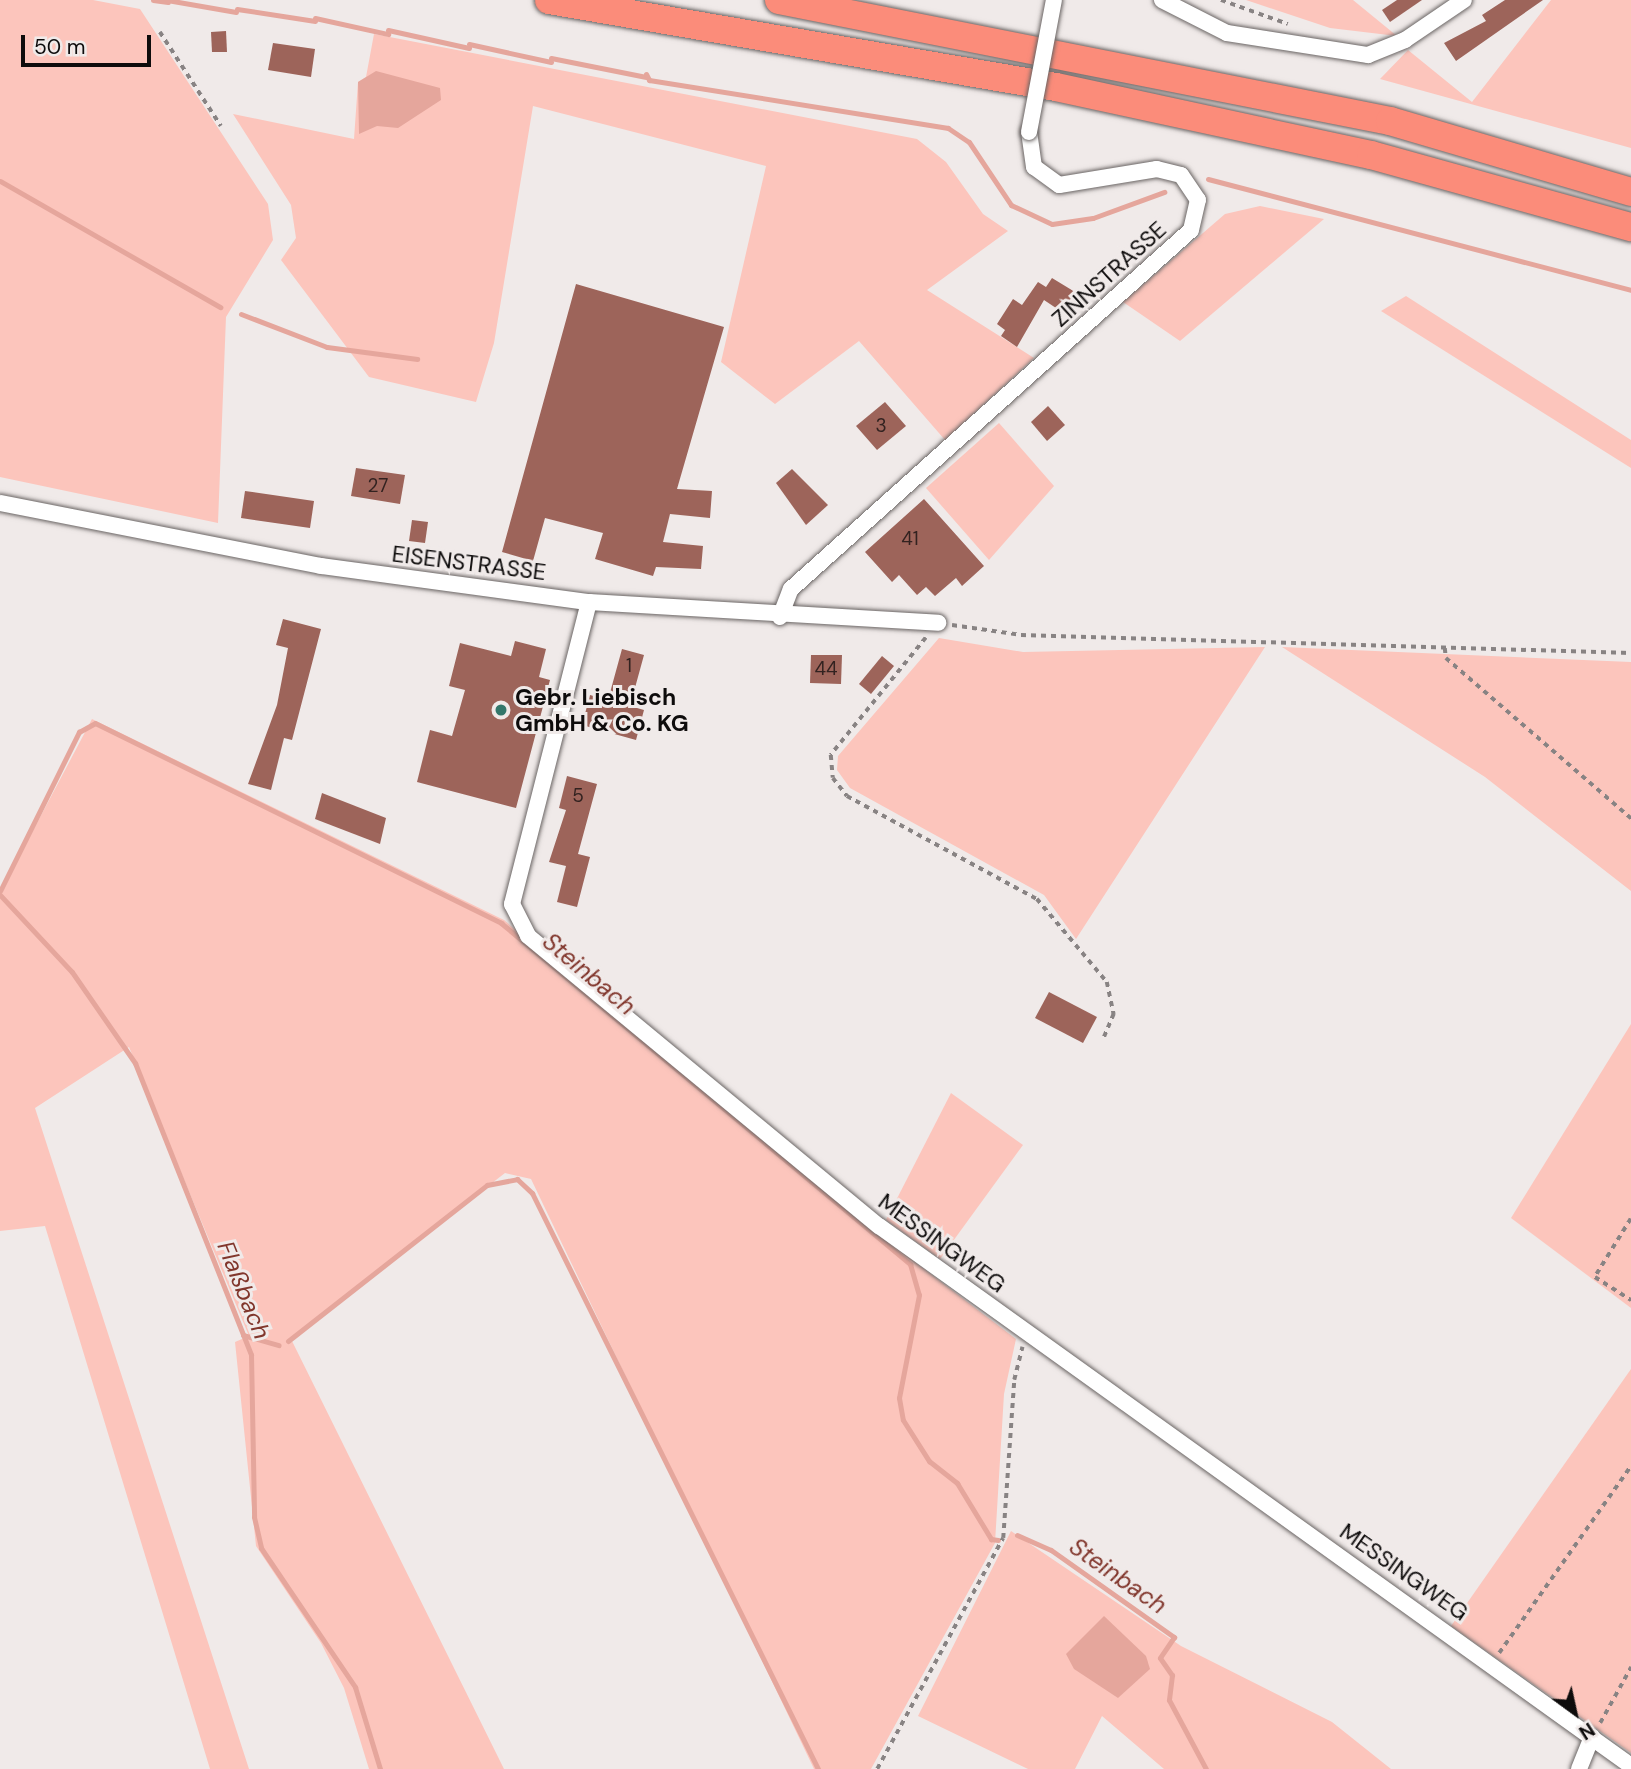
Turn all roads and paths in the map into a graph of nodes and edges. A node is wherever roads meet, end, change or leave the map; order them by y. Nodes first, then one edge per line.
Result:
1 (549, 0) edge
2 (779, 0) edge
3 (1054, 0) edge
4 (1162, 0) edge
5 (1221, 0) edge
6 (1464, 0) edge
7 (1293, 26) dead end
8 (159, 32) dead end
9 (221, 126) dead end
10 (1631, 192) edge
11 (1631, 227) edge
12 (0, 503) edge
13 (589, 601) junction
14 (780, 617) junction
15 (938, 623) junction
16 (1445, 648) junction
17 (1631, 653) edge
18 (1631, 818) edge
19 (1104, 1037) dead end
20 (1631, 1219) edge
21 (1631, 1300) edge
22 (1026, 1331) junction
23 (1631, 1466) edge
24 (1493, 1663) junction
25 (1631, 1667) edge
26 (1592, 1737) junction
27 (1631, 1766) edge
28 (877, 1769) edge
29 (1579, 1769) edge

1 - 11 highway
2 - 10 highway
3 - 14 street, ZINNSTRASSE, bridge
4 - 6 street
5 - 7 path
8 - 9 path
12 - 13 street, EISENSTRASSE
13 - 14 street, EISENSTRASSE
13 - 22 street, MESSINGWEG
14 - 15 street, EISENSTRASSE
15 - 16 path
15 - 19 path
16 - 17 path
16 - 18 path
20 - 21 path
22 - 24 street, MESSINGWEG
22 - 28 path
23 - 24 path
24 - 26 street, MESSINGWEG
25 - 26 path
26 - 27 street, MESSINGWEG
26 - 29 street

